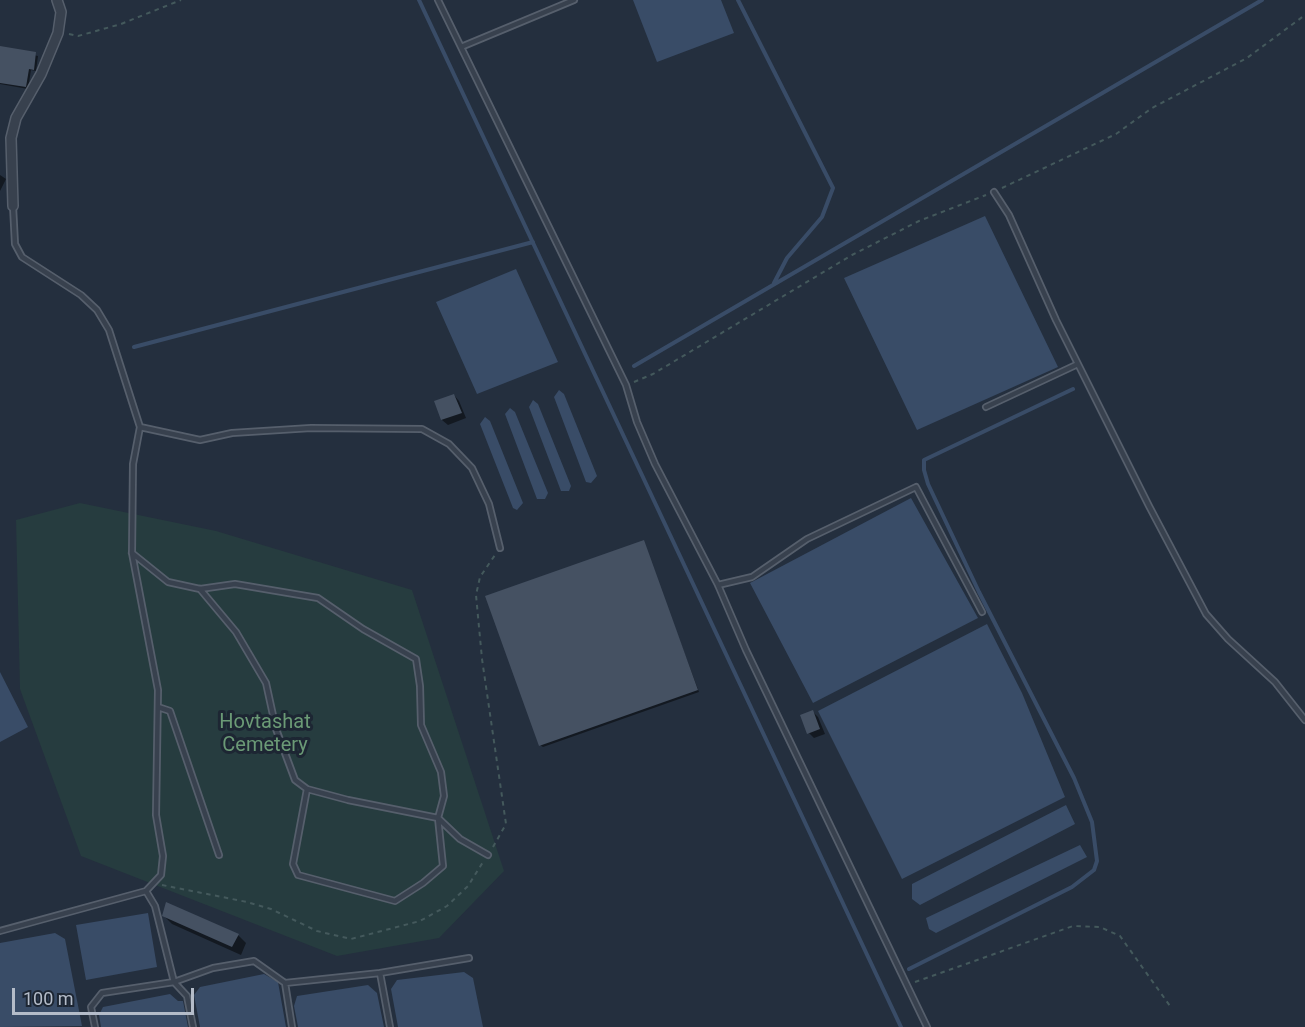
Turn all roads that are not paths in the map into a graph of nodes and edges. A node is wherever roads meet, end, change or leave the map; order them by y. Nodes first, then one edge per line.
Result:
1 (57, 0) edge
2 (438, 0) edge
3 (574, 0) edge
4 (460, 47) junction
5 (994, 192) road end
6 (14, 206) joint
7 (1078, 364) junction
8 (986, 407) dead end
9 (140, 427) junction
10 (500, 548) dead end
11 (132, 554) junction
12 (718, 585) junction
13 (200, 589) junction
14 (982, 612) dead end
15 (158, 706) junction
16 (1305, 720) edge
17 (307, 789) junction
18 (438, 818) junction
19 (219, 855) dead end
20 (488, 855) dead end
21 (146, 891) junction
22 (0, 931) edge
23 (469, 958) dead end
24 (380, 974) junction
25 (174, 982) junction
26 (285, 983) junction
27 (95, 1027) edge
28 (193, 1027) edge
29 (292, 1027) edge
30 (390, 1027) edge
31 (927, 1027) edge

1 - 6 street
2 - 4 lane
3 - 4 lane
4 - 12 lane
5 - 7 lane
6 - 9 lane
7 - 8 lane
7 - 16 lane
9 - 10 lane
9 - 11 lane
11 - 13 lane
11 - 15 lane
12 - 14 lane
12 - 31 lane
13 - 17 lane
13 - 18 lane
15 - 19 lane
15 - 21 lane
17 - 18 lane
17 - 18 lane
18 - 20 lane
21 - 22 lane
21 - 25 lane
23 - 24 lane
24 - 26 lane
24 - 30 lane
25 - 26 lane
25 - 27 lane
25 - 28 lane
26 - 29 lane

